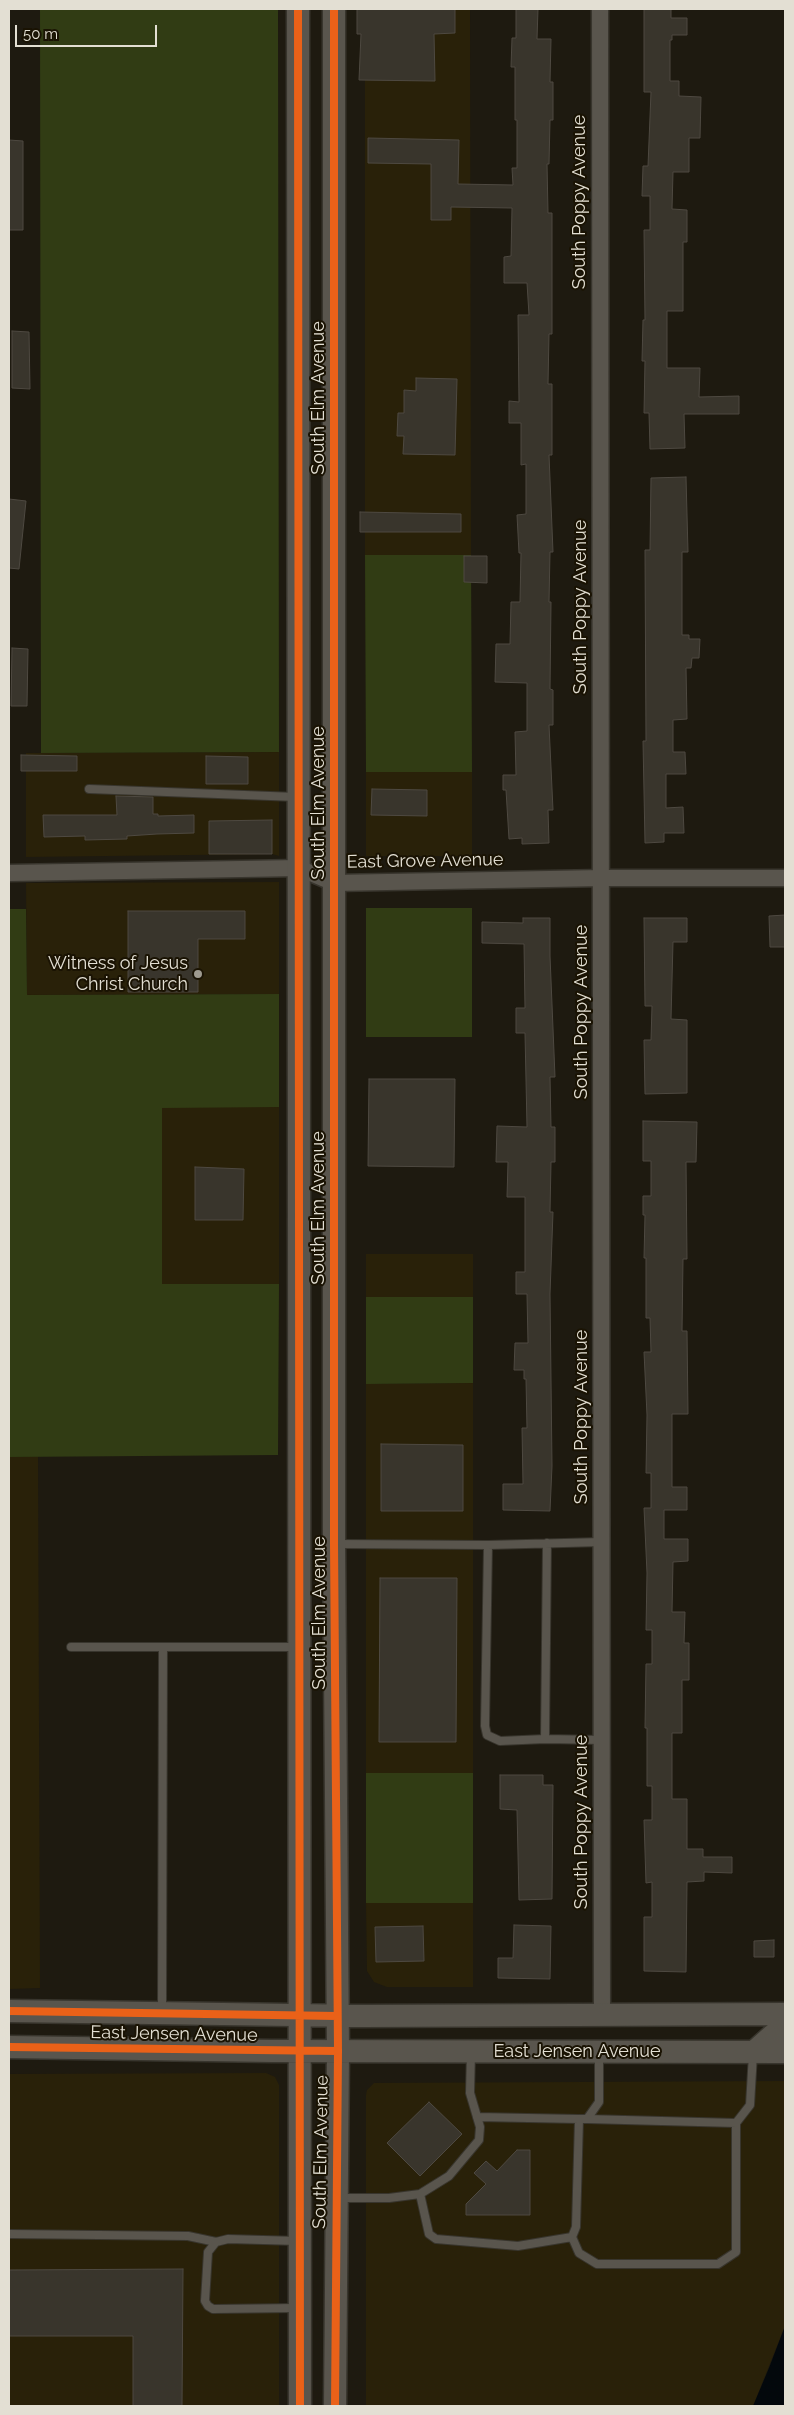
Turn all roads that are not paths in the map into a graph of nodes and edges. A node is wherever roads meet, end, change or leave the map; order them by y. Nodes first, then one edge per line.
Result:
1 (298, 9) edge
2 (334, 9) edge
3 (600, 9) edge
4 (89, 789) dead end
5 (298, 797) junction
6 (299, 868) junction
7 (9, 873) edge
8 (602, 878) junction
9 (785, 878) edge
10 (334, 883) junction
11 (602, 1542) junction
12 (546, 1543) junction
13 (334, 1544) junction
14 (488, 1545) junction
15 (163, 1647) junction
16 (300, 1647) junction
17 (71, 1648) dead end
18 (545, 1740) junction
19 (602, 1740) junction
20 (9, 2011) edge
21 (162, 2013) junction
22 (785, 2014) edge
23 (602, 2015) junction
24 (301, 2016) junction
25 (337, 2016) junction
26 (785, 2031) edge
27 (9, 2047) edge
28 (300, 2051) junction
29 (338, 2051) junction
30 (472, 2052) junction
31 (599, 2052) junction
32 (754, 2052) junction
33 (785, 2052) edge
34 (477, 2117) junction
35 (583, 2119) junction
36 (736, 2123) junction
37 (420, 2194) junction
38 (335, 2198) junction
39 (9, 2234) edge
40 (572, 2237) junction
41 (300, 2241) junction
42 (216, 2242) junction
43 (300, 2308) junction
44 (300, 2406) edge
45 (335, 2406) edge

1 - 5 main road, South Elm Avenue
2 - 10 main road, South Elm Avenue
3 - 8 street, South Poppy Avenue
4 - 5 lane
5 - 6 main road, South Elm Avenue
6 - 7 street, East Grove Avenue
6 - 10 street, East Grove Avenue
6 - 16 main road, South Elm Avenue
8 - 9 street, East Grove Avenue
8 - 10 street, East Grove Avenue
8 - 11 street, South Poppy Avenue
10 - 13 main road, South Elm Avenue
11 - 12 lane
11 - 19 street, South Poppy Avenue
12 - 14 lane
12 - 18 lane
13 - 14 lane
13 - 25 main road, South Elm Avenue
14 - 18 lane
15 - 16 lane
15 - 17 lane
15 - 21 lane
16 - 24 main road, South Elm Avenue
18 - 19 lane
19 - 23 street, South Poppy Avenue
20 - 21 main road, East Jensen Avenue
21 - 24 main road, East Jensen Avenue
22 - 23 main road, East Jensen Avenue
23 - 25 main road, East Jensen Avenue
24 - 25 main road, East Jensen Avenue
24 - 28 main road, South Elm Avenue
25 - 29 main road, South Elm Avenue
26 - 32 main road
27 - 28 main road, East Jensen Avenue
28 - 29 main road, East Jensen Avenue
28 - 41 main road, South Elm Avenue
29 - 30 main road, East Jensen Avenue
29 - 38 main road, South Elm Avenue
30 - 31 main road, East Jensen Avenue
30 - 34 lane
31 - 32 main road, East Jensen Avenue
31 - 35 lane
32 - 33 main road, East Jensen Avenue
32 - 36 lane
34 - 35 lane
34 - 37 lane
35 - 36 lane
35 - 40 lane
36 - 40 lane
37 - 38 lane
37 - 40 lane
38 - 45 main road, South Elm Avenue
39 - 42 lane
41 - 42 lane
41 - 43 main road, South Elm Avenue
42 - 43 lane
43 - 44 main road, South Elm Avenue

